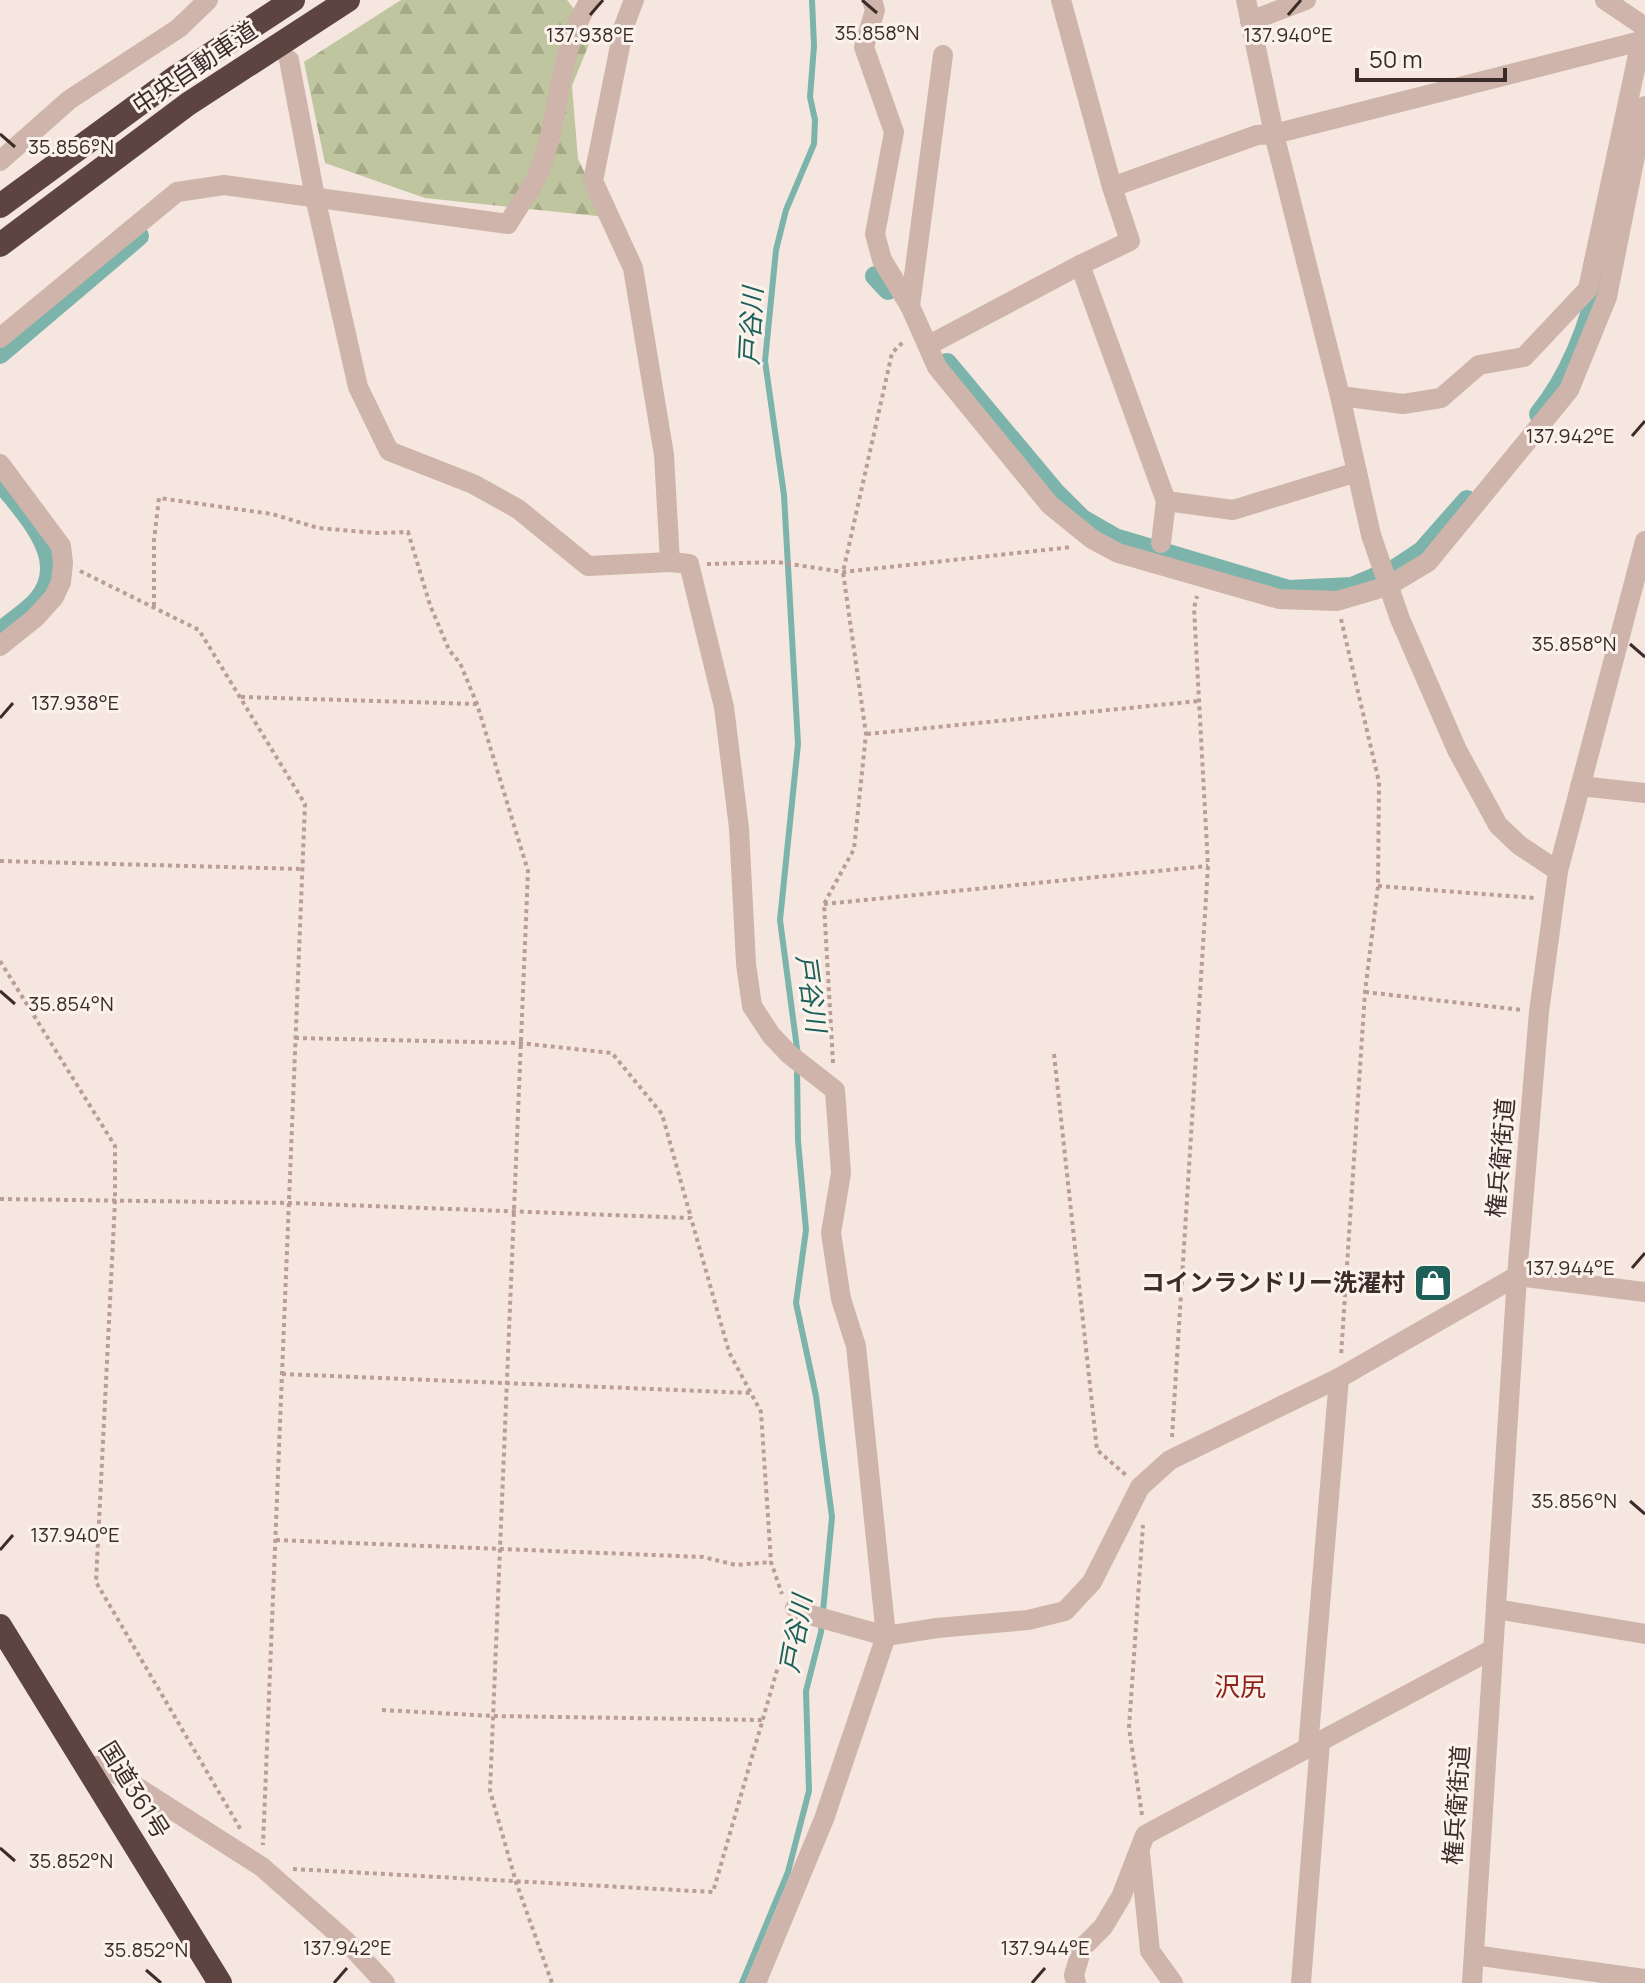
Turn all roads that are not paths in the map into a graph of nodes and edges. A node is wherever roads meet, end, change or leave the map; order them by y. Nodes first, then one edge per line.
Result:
1 (208, 0) edge
2 (293, 0) edge
3 (348, 0) edge
4 (590, 0) edge
5 (634, 0) edge
6 (872, 0) edge
7 (1061, 0) edge
8 (1306, 0) edge
9 (1605, 0) edge
10 (1248, 10) edge
11 (1644, 36) edge
12 (943, 55) dead end
13 (289, 60) dead end
14 (1645, 106) edge
15 (1274, 134) junction
16 (0, 161) edge
17 (1112, 187) junction
18 (315, 197) junction
19 (0, 206) edge
20 (0, 245) edge
21 (1080, 265) junction
22 (910, 306) junction
23 (0, 338) edge
24 (929, 345) junction
25 (1340, 396) junction
26 (0, 464) edge
27 (1357, 472) junction
28 (1166, 501) junction
29 (1645, 541) edge
30 (1161, 543) dead end
31 (680, 563) junction
32 (1388, 586) junction
33 (0, 646) edge
34 (1580, 786) junction
35 (1645, 793) edge
36 (1558, 871) junction
37 (1517, 1276) junction
38 (1645, 1292) edge
39 (1339, 1378) junction
40 (1496, 1609) junction
41 (804, 1612) road end
42 (0, 1626) edge
43 (1645, 1634) edge
44 (886, 1636) junction
45 (1493, 1649) junction
46 (1314, 1745) junction
47 (86, 1766) junction
48 (1142, 1842) junction
49 (1474, 1955) junction
50 (1645, 1979) edge
51 (220, 1983) edge
52 (385, 1983) edge
53 (756, 1983) edge
54 (1076, 1983) edge
55 (1173, 1983) edge
56 (1301, 1983) edge
57 (1472, 1983) edge

1 - 16 street
2 - 19 highway, 中央自動車道
3 - 20 highway, 中央自動車道
4 - 18 street
5 - 31 street
6 - 22 street
7 - 17 street
8 - 10 street
9 - 11 street
10 - 15 street
11 - 15 street
11 - 25 street
12 - 22 street
13 - 18 street
14 - 32 street
15 - 17 street
15 - 25 street
17 - 21 street
18 - 23 street
18 - 31 street
21 - 24 street
21 - 28 street
22 - 24 street
24 - 32 street
25 - 27 street
26 - 33 street
27 - 28 street
27 - 32 street
28 - 30 street
29 - 34 street, 権兵衛街道
31 - 44 street
32 - 36 street
34 - 35 street
34 - 36 street, 権兵衛街道
36 - 37 street, 権兵衛街道
37 - 38 street
37 - 39 street
37 - 40 street, 権兵衛街道
39 - 44 street
39 - 46 street
40 - 43 street
40 - 45 street, 権兵衛街道
41 - 44 street
42 - 47 highway, 国道361号
44 - 53 street
45 - 46 street
45 - 49 street, 権兵衛街道
46 - 48 street
46 - 56 street
47 - 51 highway, 国道361号
47 - 52 street
48 - 54 street
48 - 55 street
49 - 50 street
49 - 57 street, 権兵衛街道

